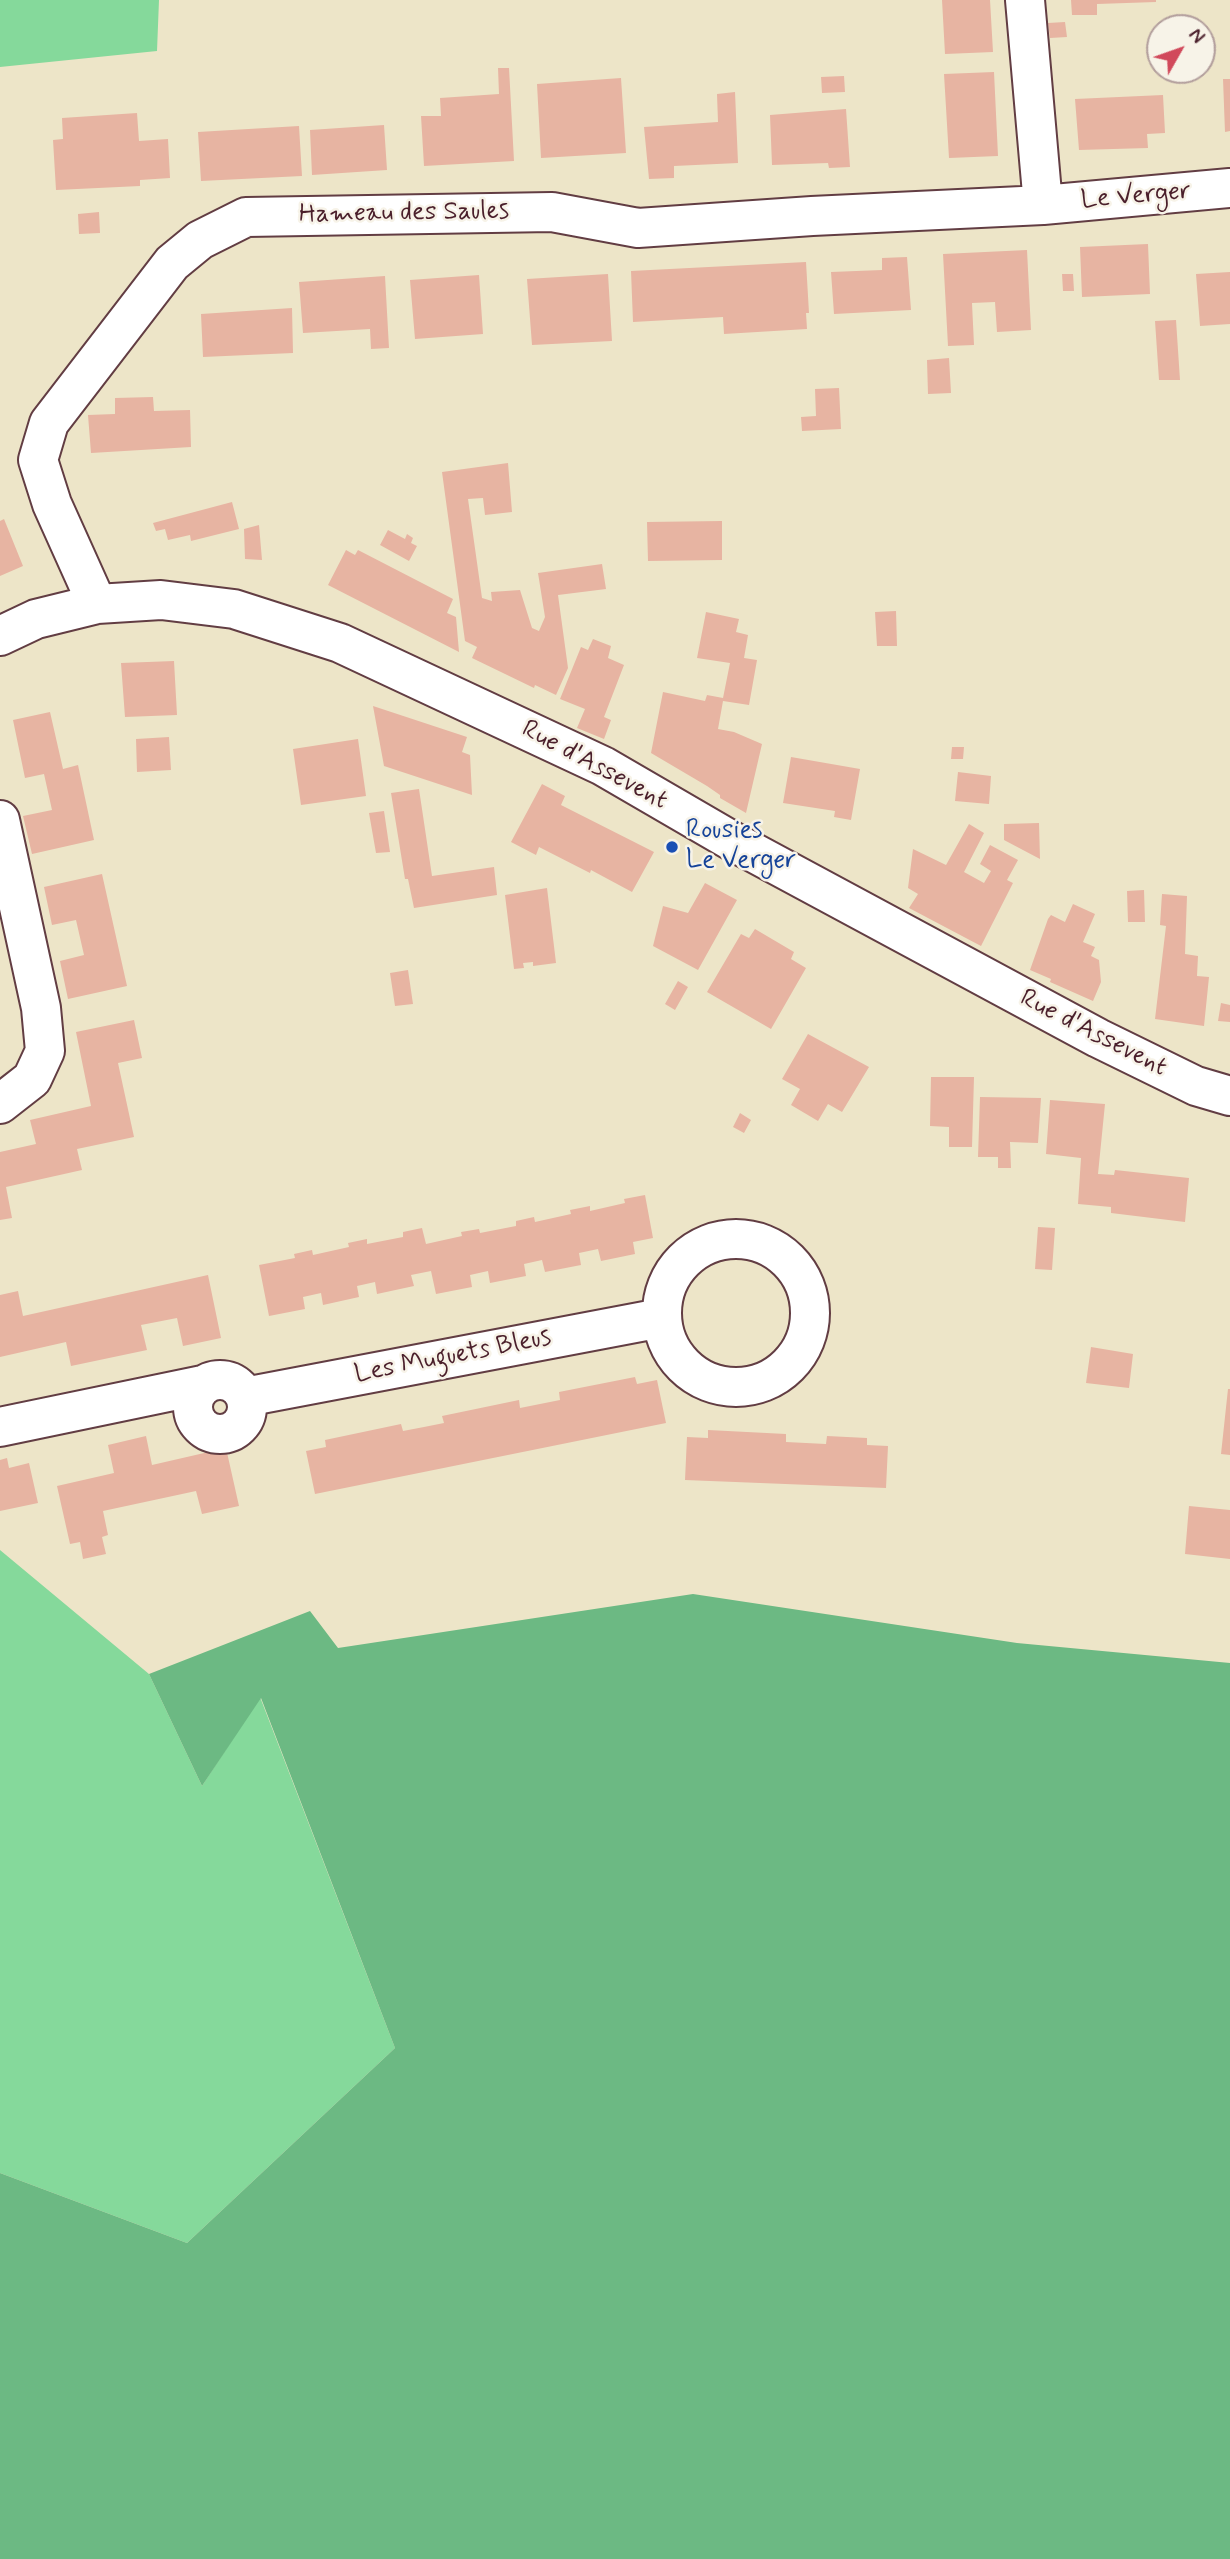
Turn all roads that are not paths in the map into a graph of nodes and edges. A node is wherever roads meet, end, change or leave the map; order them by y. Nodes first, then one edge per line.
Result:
1 (1025, 0) edge
2 (1230, 188) edge
3 (1043, 205) junction
4 (97, 604) junction
5 (0, 636) edge
6 (0, 820) edge
7 (1230, 1096) edge
8 (0, 1104) edge
9 (661, 1318) dead end
10 (0, 1427) edge

1 - 3 street
2 - 3 street, Le Verger
3 - 4 street, Hameau des Saules
4 - 5 street, Rue d'Assevent
4 - 7 street, Rue d'Assevent
6 - 8 street
9 - 10 street, Les Muguets Bleus

